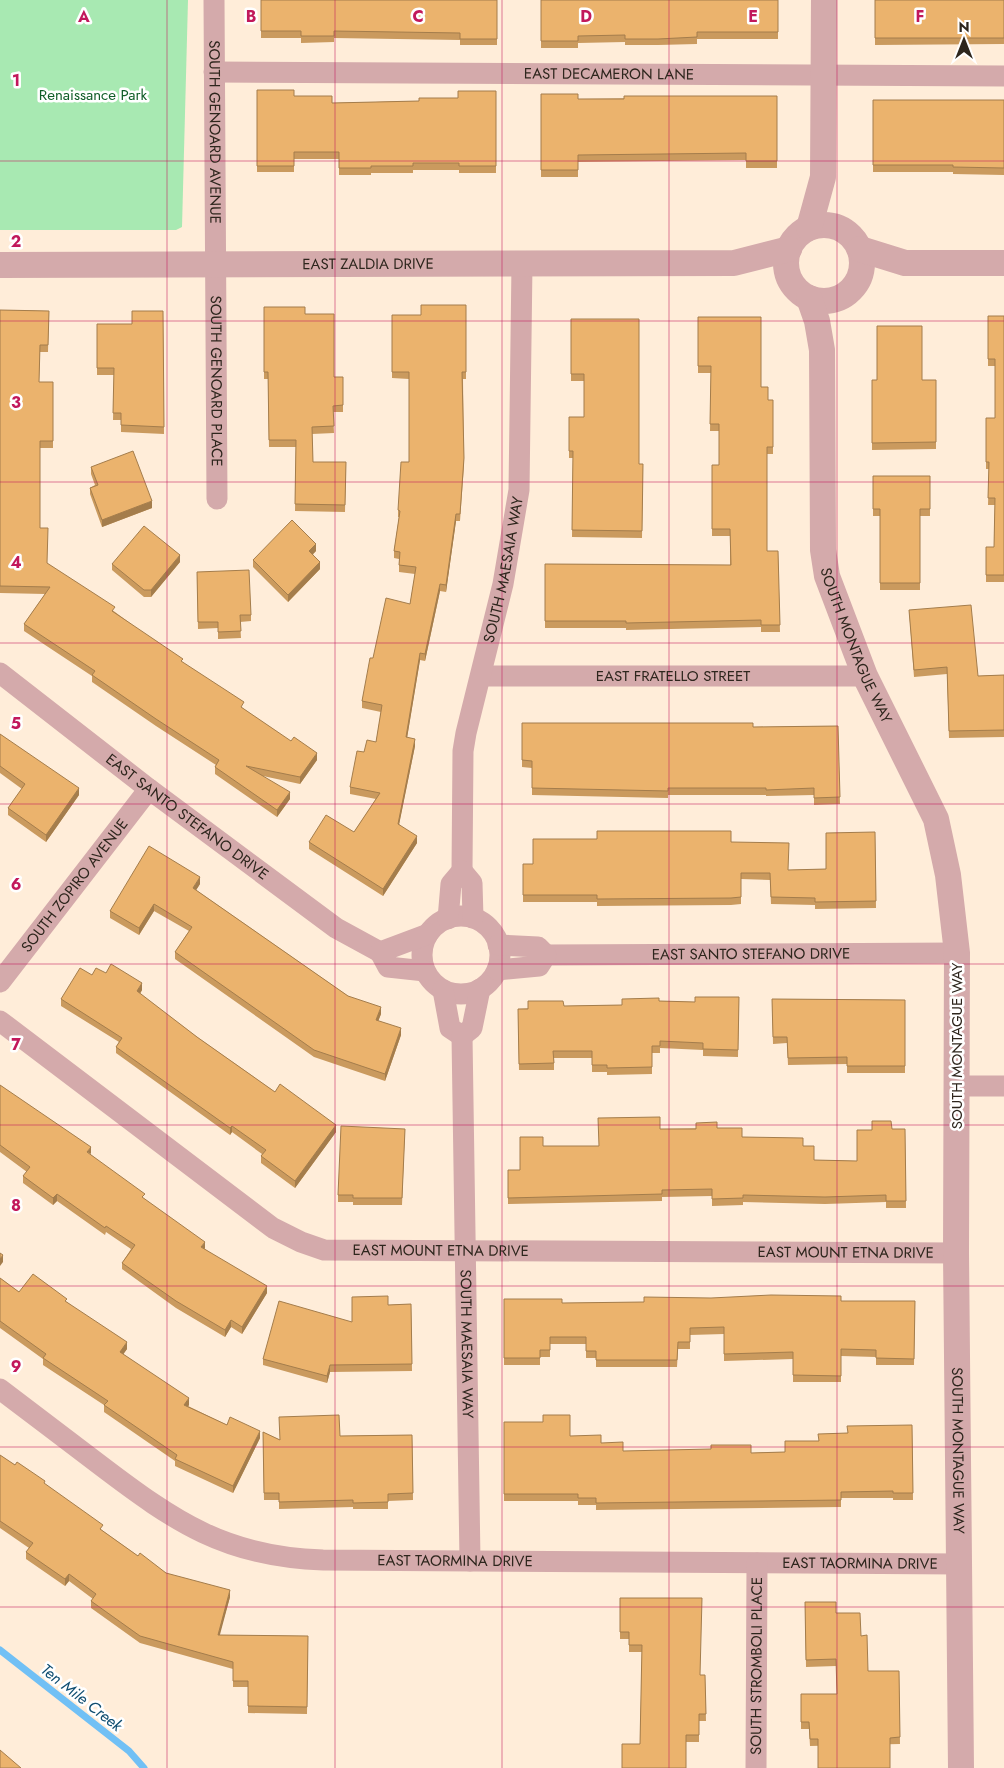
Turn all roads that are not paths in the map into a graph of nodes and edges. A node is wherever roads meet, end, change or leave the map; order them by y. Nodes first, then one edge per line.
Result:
1 (214, 0) edge
2 (824, 0) edge
3 (214, 72) junction
4 (824, 75) junction
5 (1004, 76) edge
6 (823, 177) junction
7 (809, 228) junction
8 (838, 228) junction
9 (789, 248) junction
10 (860, 248) junction
11 (734, 262) junction
12 (905, 263) junction
13 (1004, 263) edge
14 (522, 264) junction
15 (0, 265) edge
16 (215, 265) junction
17 (789, 277) junction
18 (860, 278) junction
19 (809, 298) junction
20 (838, 299) junction
21 (822, 350) junction
22 (217, 499) dead end
23 (0, 673) edge
24 (481, 676) junction
25 (865, 676) junction
26 (148, 789) junction
27 (462, 871) junction
28 (473, 918) junction
29 (448, 919) junction
30 (428, 934) junction
31 (498, 945) junction
32 (380, 952) junction
33 (957, 953) junction
34 (546, 955) junction
35 (497, 970) junction
36 (425, 971) junction
37 (0, 982) edge
38 (480, 989) junction
39 (442, 990) junction
40 (0, 1021) edge
41 (462, 1036) junction
42 (957, 1086) junction
43 (1004, 1086) edge
44 (466, 1250) junction
45 (956, 1253) junction
46 (0, 1389) edge
47 (470, 1561) junction
48 (757, 1563) junction
49 (960, 1564) junction
50 (756, 1768) edge
51 (961, 1768) edge

1 - 3 street, SOUTH GENOARD AVENUE
2 - 4 street
3 - 4 street, EAST DECAMERON LANE
3 - 16 street, SOUTH GENOARD AVENUE
4 - 5 street, EAST DECAMERON LANE
4 - 6 street
6 - 7 street
6 - 8 street
7 - 8 street
7 - 9 street
8 - 10 street
9 - 11 street, EAST ZALDIA DRIVE
9 - 17 street
10 - 12 street
10 - 18 street
11 - 14 street, EAST ZALDIA DRIVE
11 - 17 street, EAST ZALDIA DRIVE
12 - 13 street
12 - 18 street
14 - 16 street, EAST ZALDIA DRIVE
14 - 24 street, SOUTH MAESAIA WAY
15 - 16 street, EAST ZALDIA DRIVE
16 - 22 street, SOUTH GENOARD PLACE
17 - 19 street
18 - 20 street
19 - 20 street
19 - 21 street, SOUTH MONTAGUE WAY
20 - 21 street, SOUTH MONTAGUE WAY
21 - 25 street, SOUTH MONTAGUE WAY
23 - 26 street, EAST SANTO STEFANO DRIVE
24 - 25 street, EAST FRATELLO STREET
24 - 27 street, SOUTH MAESAIA WAY
25 - 33 street, SOUTH MONTAGUE WAY
26 - 32 street, EAST SANTO STEFANO DRIVE
26 - 37 street, SOUTH ZOPIRO AVENUE
27 - 28 street, SOUTH MAESAIA WAY
27 - 29 street, SOUTH MAESAIA WAY
28 - 29 street
28 - 31 street
29 - 30 street
30 - 32 street
30 - 36 street
31 - 34 street, EAST SANTO STEFANO DRIVE
31 - 35 street
32 - 36 street, EAST SANTO STEFANO DRIVE
33 - 34 street, EAST SANTO STEFANO DRIVE
33 - 42 street, SOUTH MONTAGUE WAY
34 - 35 street
35 - 38 street
36 - 39 street
38 - 39 street
38 - 41 street
39 - 41 street
40 - 44 street, EAST MOUNT ETNA DRIVE
41 - 44 street, SOUTH MAESAIA WAY
42 - 43 street
42 - 45 street, SOUTH MONTAGUE WAY
44 - 45 street, EAST MOUNT ETNA DRIVE
44 - 47 street, SOUTH MAESAIA WAY
45 - 49 street, SOUTH MONTAGUE WAY
46 - 47 street, EAST TAORMINA DRIVE
47 - 48 street, EAST TAORMINA DRIVE
48 - 49 street, EAST TAORMINA DRIVE
48 - 50 street, SOUTH STROMBOLI PLACE
49 - 51 street, SOUTH MONTAGUE WAY

